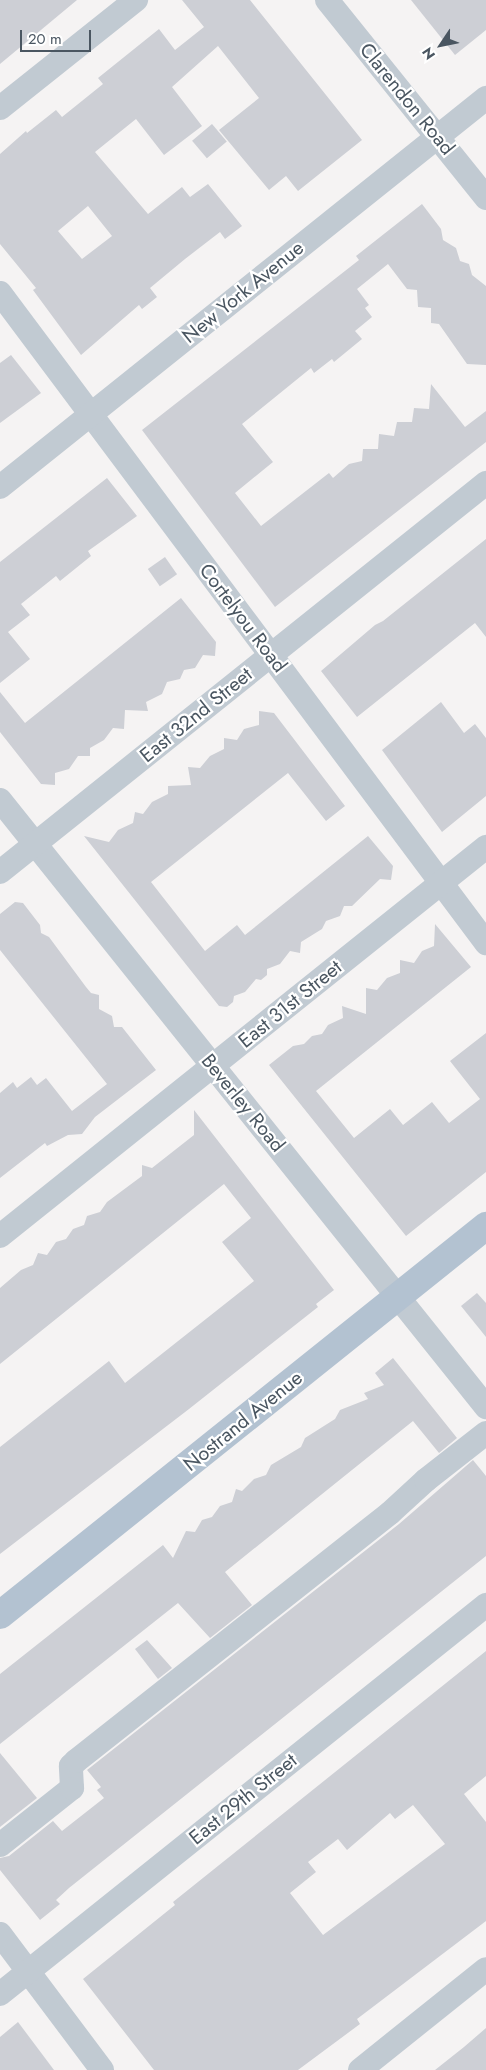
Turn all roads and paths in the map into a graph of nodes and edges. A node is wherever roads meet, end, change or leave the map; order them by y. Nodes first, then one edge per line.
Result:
1 (136, 0) edge
2 (327, 0) edge
3 (486, 98) edge
4 (0, 108) edge
5 (437, 137) junction
6 (486, 198) edge
7 (0, 293) edge
8 (90, 414) junction
9 (486, 483) edge
10 (0, 487) edge
11 (271, 655) junction
12 (0, 800) edge
13 (35, 844) junction
14 (486, 847) edge
15 (0, 872) edge
16 (441, 883) junction
17 (486, 943) edge
18 (213, 1066) junction
19 (486, 1226) edge
20 (0, 1236) edge
21 (398, 1297) junction
22 (486, 1407) edge
23 (486, 1433) edge
24 (486, 1605) edge
25 (0, 1615) edge
26 (0, 1845) edge
27 (0, 1934) edge
28 (486, 1969) edge
29 (28, 1972) junction
30 (0, 1994) edge
31 (102, 2070) edge
32 (360, 2070) edge

1 - 4 street
2 - 5 street, Clarendon Road
3 - 5 street, New York Avenue
5 - 6 street, Clarendon Road
5 - 8 street, New York Avenue
7 - 8 street, Cortelyou Road
8 - 10 street, New York Avenue
8 - 11 street, Cortelyou Road
9 - 11 street, East 32nd Street
11 - 13 street, East 32nd Street
11 - 16 street, Cortelyou Road
12 - 13 street, Beverley Road
13 - 15 street, East 32nd Street
13 - 18 street, Beverley Road
14 - 16 street, East 31st Street
16 - 17 street, Cortelyou Road
16 - 18 street, East 31st Street
18 - 20 street, East 31st Street
18 - 21 street, Beverley Road
19 - 21 main road, Nostrand Avenue
21 - 22 street, Beverley Road
21 - 25 main road, Nostrand Avenue
23 - 26 street
24 - 29 street, East 29th Street
27 - 29 street
28 - 32 street
29 - 30 street, East 29th Street
29 - 31 street

